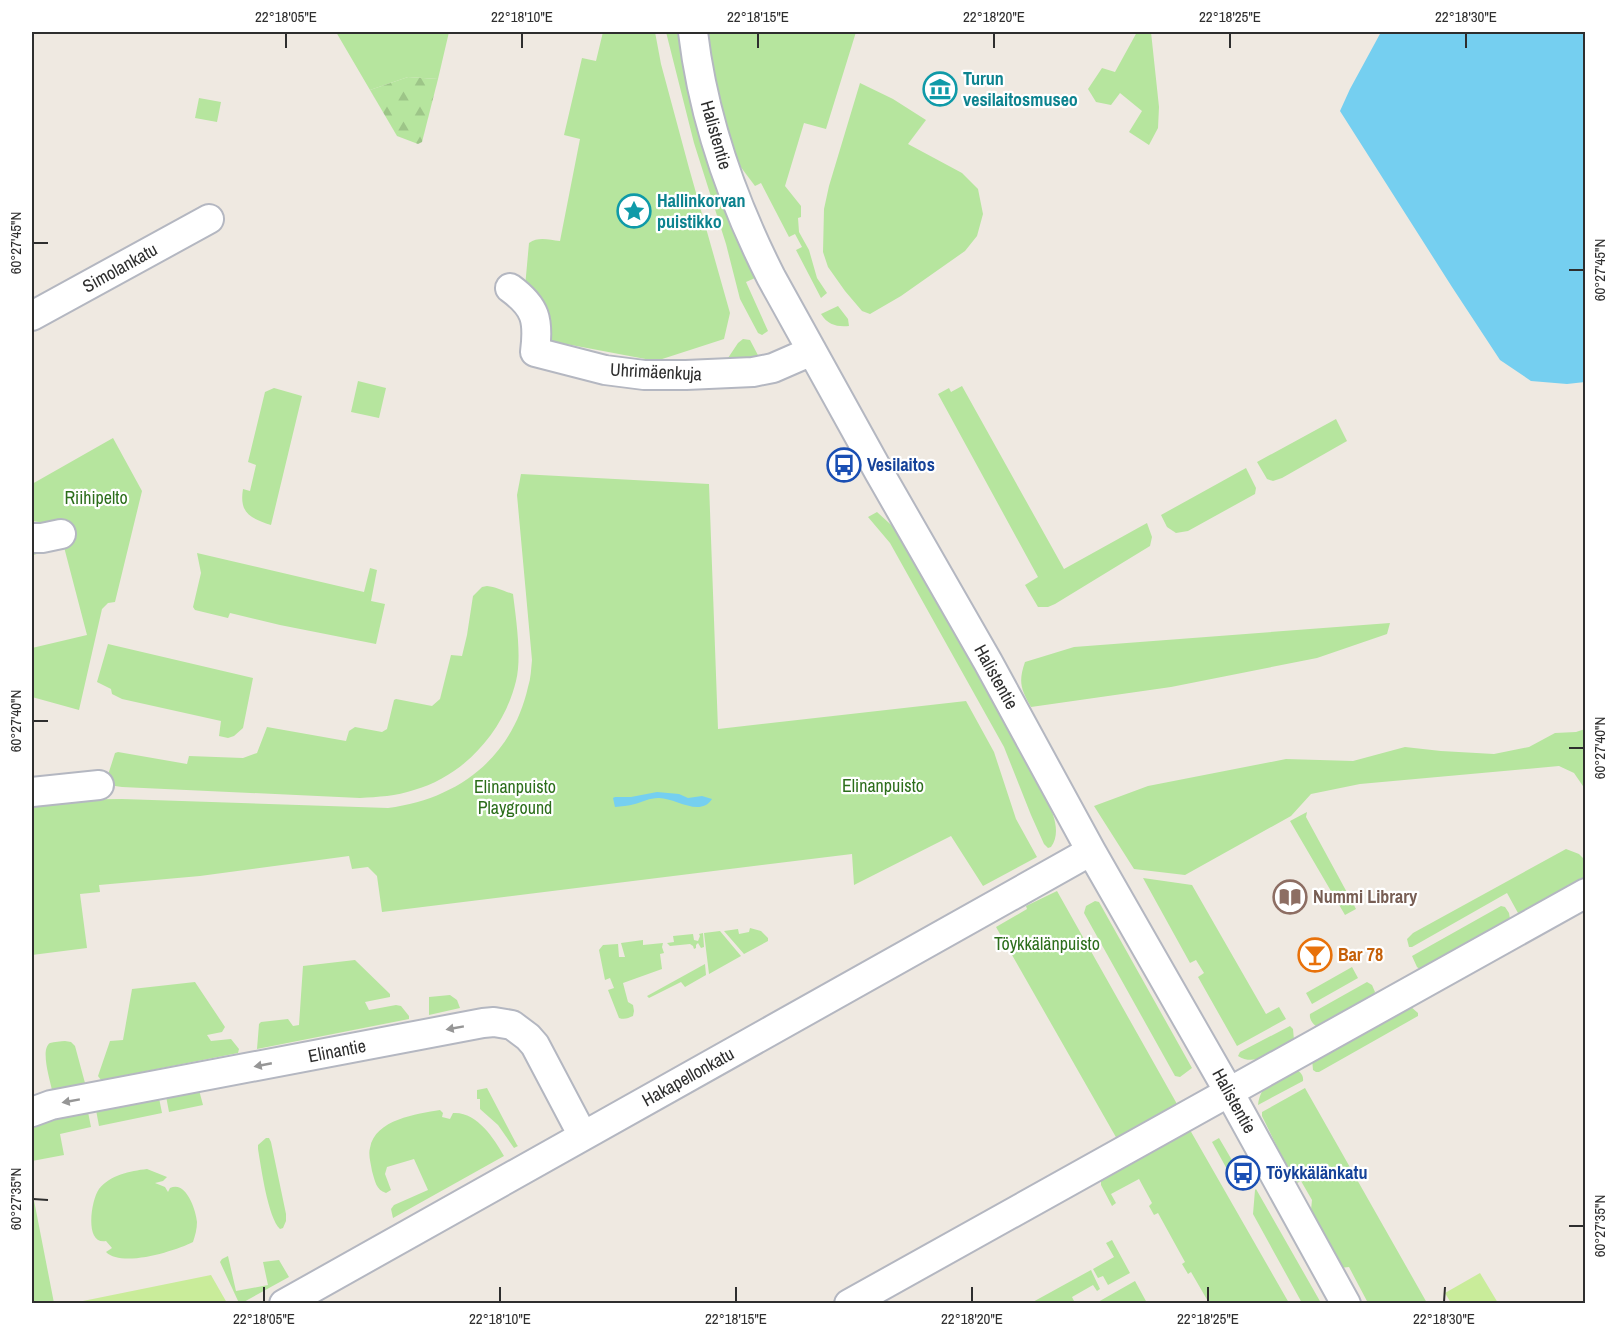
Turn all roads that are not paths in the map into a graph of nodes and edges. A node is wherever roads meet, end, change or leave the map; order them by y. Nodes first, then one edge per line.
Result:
1 (693, 32) edge
2 (209, 219) dead end
3 (510, 288) dead end
4 (32, 316) edge
5 (812, 351) junction
6 (61, 534) dead end
7 (32, 538) edge
8 (99, 785) dead end
9 (32, 792) edge
10 (1091, 851) junction
11 (1586, 893) edge
12 (1229, 1092) junction
13 (32, 1112) edge
14 (583, 1136) junction
15 (284, 1304) edge
16 (849, 1304) edge
17 (1346, 1304) edge

1 - 5 street, Halistentie
2 - 4 street, Simolankatu
3 - 5 street, Uhrimäenkuja
5 - 10 street, Halistentie
6 - 7 street
8 - 9 street
10 - 12 street, Halistentie
10 - 14 street, Hakapellonkatu
11 - 12 street
12 - 16 street
12 - 17 street, Halistentie
14 -> 13 street, Elinantie
14 - 15 street, Hakapellonkatu

